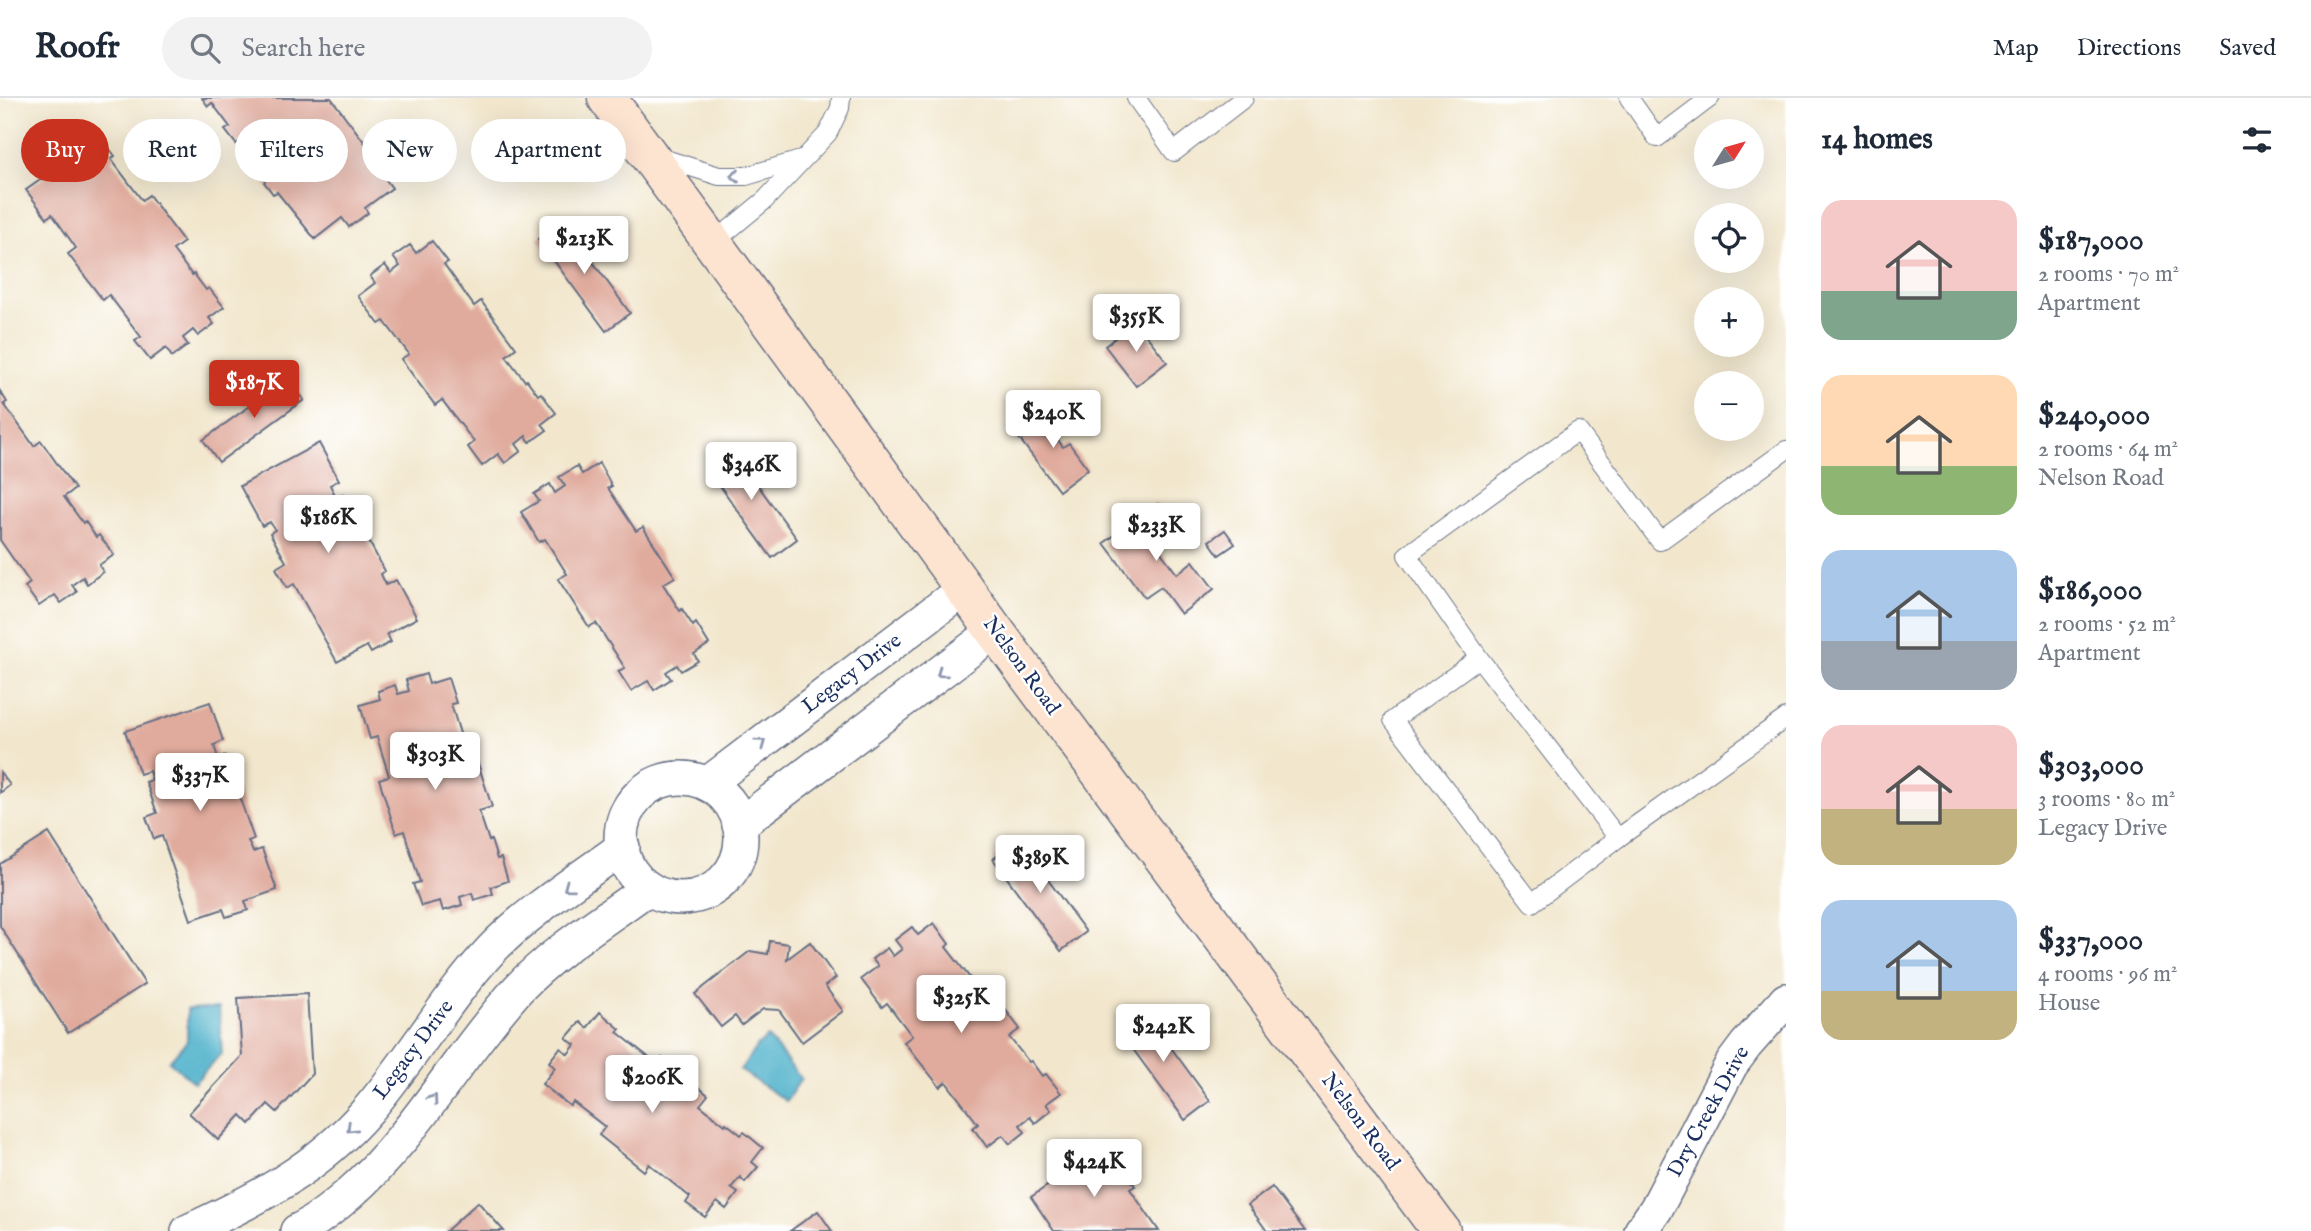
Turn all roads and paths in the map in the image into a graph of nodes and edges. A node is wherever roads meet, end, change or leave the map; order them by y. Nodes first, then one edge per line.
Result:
1 (607, 98) edge
2 (841, 98) edge
3 (1136, 98) edge
4 (1244, 98) edge
5 (1629, 98) edge
6 (1710, 98) edge
7 (647, 153) junction
8 (801, 160) junction
9 (713, 243) junction
10 (1786, 451) edge
11 (964, 589) junction
12 (995, 631) junction
13 (1479, 658) junction
14 (1786, 718) edge
15 (707, 784) junction
16 (739, 825) junction
17 (1618, 838) junction
18 (622, 847) junction
19 (648, 888) junction
20 (1786, 1000) edge
21 (188, 1231) edge
22 (297, 1231) edge
23 (1441, 1231) edge
24 (1641, 1231) edge

1 - 7 main road, Nelson Road
2 - 8 lane
3 - 4 lane
5 - 6 lane
8 -> 7 lane
7 - 9 main road, Nelson Road
8 - 9 lane
9 - 11 main road, Nelson Road
10 - 13 lane
11 - 12 main road, Nelson Road
15 -> 11 street, Legacy Drive
12 -> 16 street
12 - 23 main road, Nelson Road
13 - 17 lane
13 - 17 lane
14 - 17 lane
15 - 16 street
15 - 18 street
16 - 19 street
18 - 19 street
18 -> 21 street, Legacy Drive
22 -> 19 street
20 - 24 street, Dry Creek Drive

